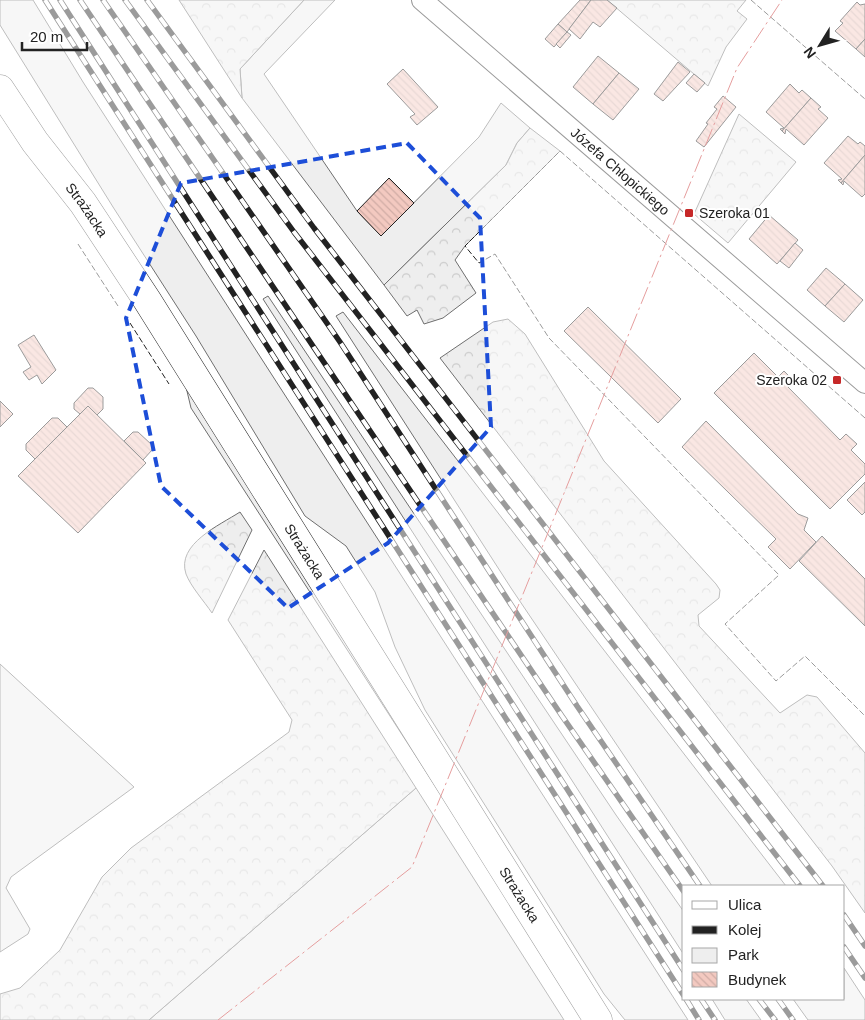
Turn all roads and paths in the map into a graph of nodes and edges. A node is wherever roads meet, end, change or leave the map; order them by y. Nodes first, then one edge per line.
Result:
1 (422, 0) edge
2 (0, 89) edge
3 (865, 383) edge
4 (598, 1020) edge

1 - 3 street, Józefa Chłopickiego
2 - 4 main road, Strażacka

